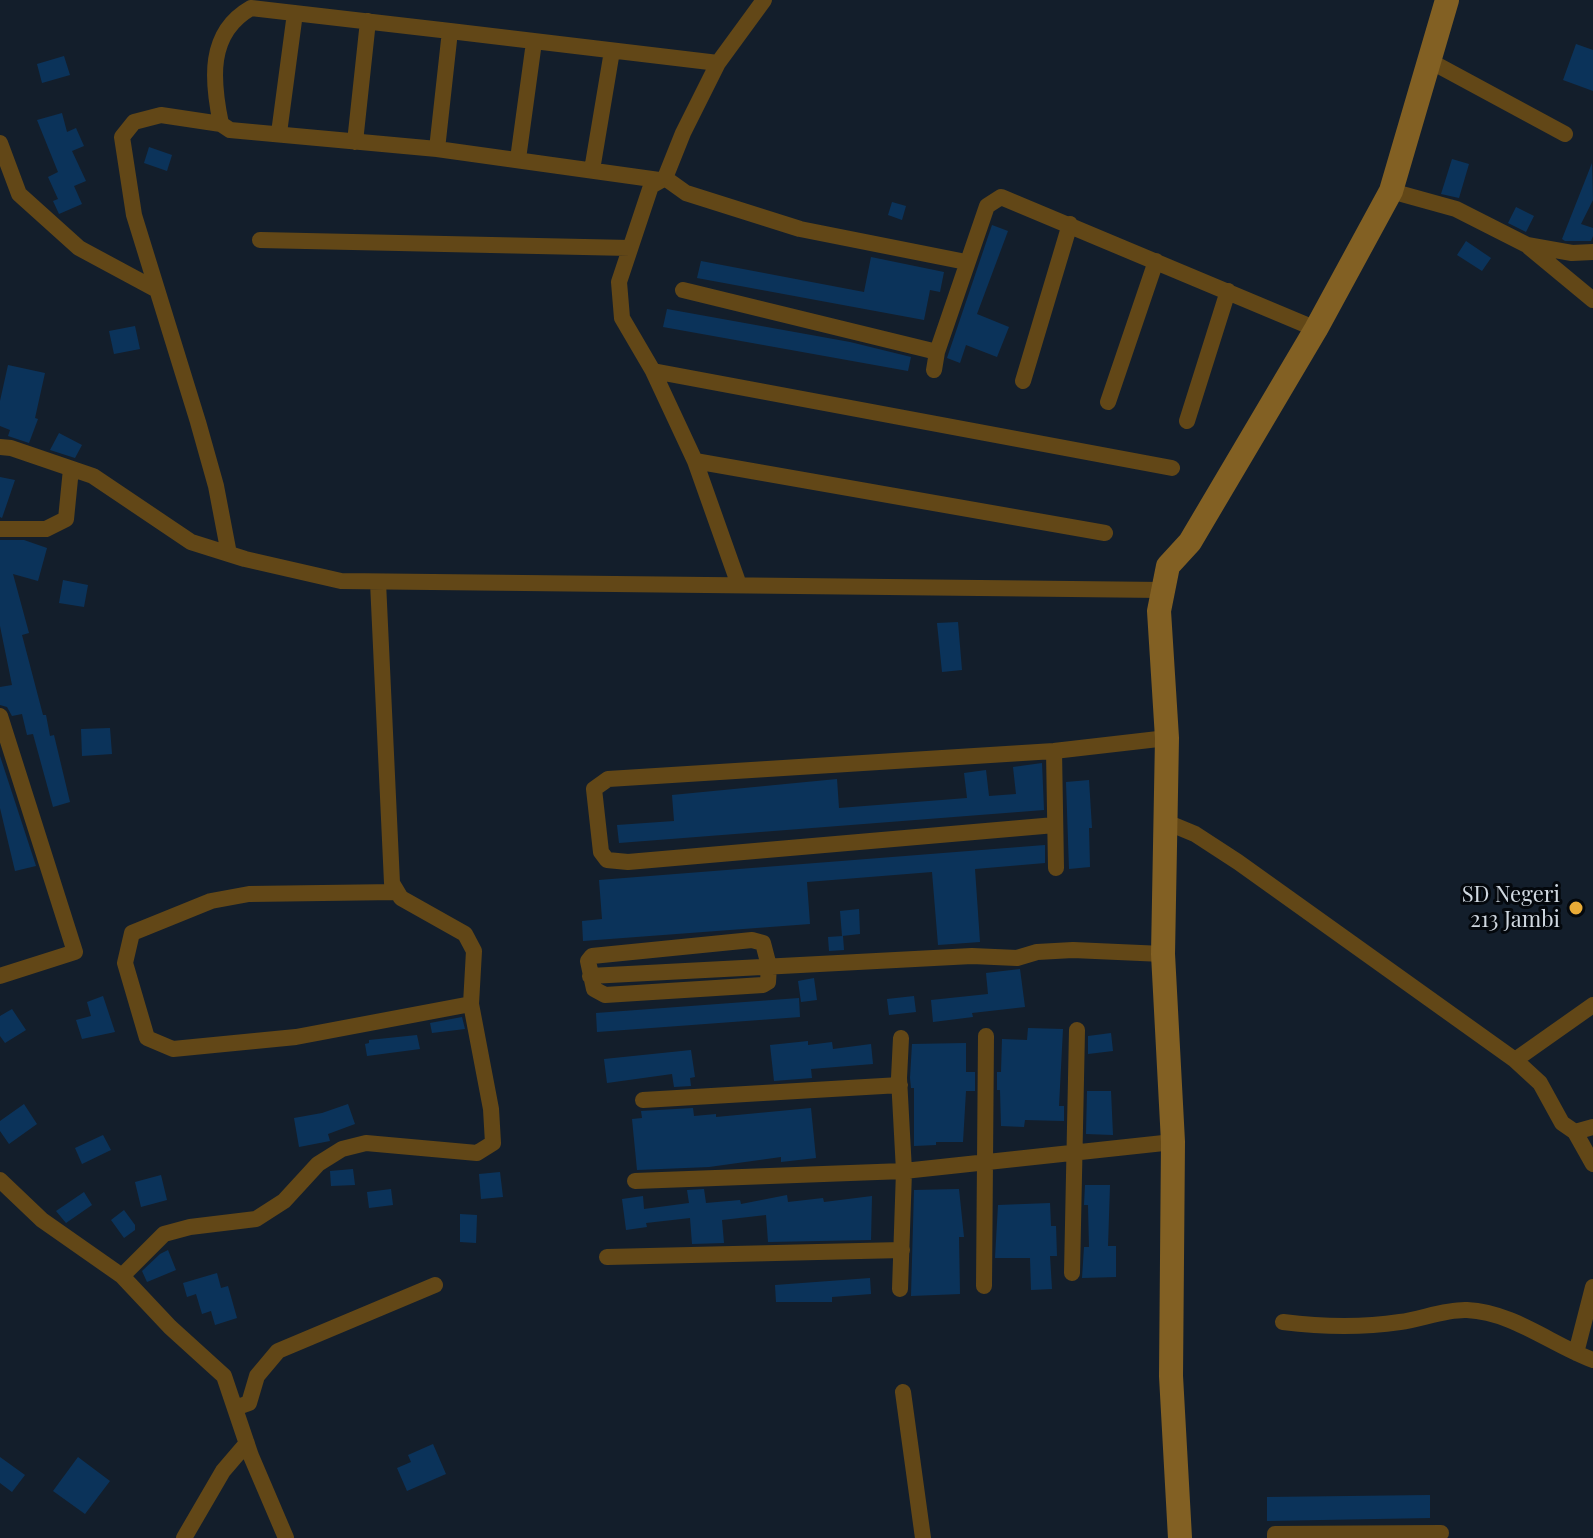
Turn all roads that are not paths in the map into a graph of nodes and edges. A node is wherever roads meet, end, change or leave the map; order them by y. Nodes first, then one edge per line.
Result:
1 (764, 0) edge
2 (1447, 0) edge
3 (295, 13) junction
4 (368, 21) junction
5 (450, 31) junction
6 (534, 42) junction
7 (612, 51) junction
8 (1428, 60) junction
9 (718, 63) junction
10 (221, 124) junction
11 (279, 133) junction
12 (1565, 134) dead end
13 (355, 142) junction
14 (0, 143) edge
15 (437, 149) junction
16 (518, 159) junction
17 (592, 170) junction
18 (662, 179) junction
19 (1391, 191) junction
20 (1070, 224) junction
21 (260, 240) dead end
22 (1527, 245) junction
23 (630, 248) junction
24 (1593, 252) edge
25 (1156, 261) junction
26 (966, 262) junction
27 (157, 290) junction
28 (683, 290) dead end
29 (1228, 291) junction
30 (1593, 300) edge
31 (1316, 329) junction
32 (937, 352) junction
33 (934, 370) dead end
34 (653, 371) junction
35 (1023, 381) dead end
36 (1108, 402) dead end
37 (1187, 421) dead end
38 (0, 447) edge
39 (695, 461) junction
40 (1172, 468) dead end
41 (71, 469) junction
42 (0, 529) edge
43 (1105, 533) dead end
44 (229, 554) junction
45 (378, 582) junction
46 (739, 585) junction
47 (1162, 590) junction
48 (0, 716) edge
49 (1167, 738) junction
50 (1054, 751) junction
51 (1166, 822) junction
52 (1055, 825) junction
53 (1056, 868) dead end
54 (396, 892) junction
55 (1163, 954) junction
56 (769, 966) junction
57 (0, 976) edge
58 (471, 1004) junction
59 (1593, 1005) edge
60 (1077, 1030) dead end
61 (986, 1036) dead end
62 (901, 1038) dead end
63 (1515, 1060) junction
64 (900, 1085) junction
65 (643, 1100) dead end
66 (1593, 1127) edge
67 (1575, 1132) junction
68 (1173, 1142) junction
69 (1075, 1153) junction
70 (986, 1162) junction
71 (1593, 1164) edge
72 (904, 1171) junction
73 (0, 1180) edge
74 (635, 1181) dead end
75 (902, 1250) junction
76 (607, 1257) dead end
77 (1072, 1273) dead end
78 (122, 1276) junction
79 (435, 1285) dead end
80 (984, 1286) dead end
81 (1593, 1287) edge
82 (900, 1289) dead end
83 (1283, 1322) dead end
84 (1576, 1353) junction
85 (1593, 1360) edge
86 (903, 1392) dead end
87 (235, 1408) junction
88 (247, 1443) junction
89 (1441, 1533) dead end
90 (184, 1538) edge
91 (286, 1538) edge
92 (923, 1538) edge
93 (1180, 1538) edge
94 (1275, 1538) edge

1 - 9 street
2 - 8 street
3 - 4 street
3 - 10 street
3 - 11 street
4 - 5 street
4 - 13 street
5 - 6 street
5 - 15 street
6 - 7 street
6 - 16 street
7 - 9 street
7 - 17 street
8 - 12 street
8 - 19 street
9 - 18 street
10 - 11 street
10 - 27 street
11 - 13 street
13 - 15 street
14 - 27 street
15 - 16 street
16 - 17 street
17 - 18 street
18 - 23 street
18 - 26 street
19 - 22 street
19 - 31 street
20 - 25 street
20 - 26 street
20 - 35 street
21 - 23 street
22 - 24 street
22 - 30 street
23 - 34 street
25 - 29 street
25 - 36 street
26 - 32 street
27 - 44 street
28 - 32 street
29 - 31 street
29 - 37 street
31 - 47 street
32 - 33 street
34 - 39 street
34 - 40 street
38 - 41 street
39 - 43 street
39 - 46 street
41 - 42 street
41 - 44 street
44 - 45 street
45 - 46 street
45 - 54 street
46 - 47 street
47 - 49 street
48 - 57 street
49 - 50 street
49 - 51 street
50 - 52 street
50 - 52 street
51 - 55 street
51 - 63 street
52 - 53 street
54 - 58 street
54 - 58 street
55 - 56 street
55 - 68 street
56 - 56 street
58 - 78 street
59 - 63 street
60 - 69 street
61 - 70 street
62 - 64 street
63 - 67 street
64 - 65 street
64 - 72 street
66 - 67 street
67 - 71 street
68 - 69 street
68 - 93 street
69 - 70 street
69 - 77 street
70 - 72 street
70 - 80 street
72 - 74 street
72 - 75 street
73 - 78 street
75 - 76 street
75 - 82 street
78 - 87 street
79 - 87 street
81 - 84 street
83 - 84 street
84 - 85 street
86 - 92 street
87 - 88 street
88 - 90 street
88 - 91 street
89 - 94 street

